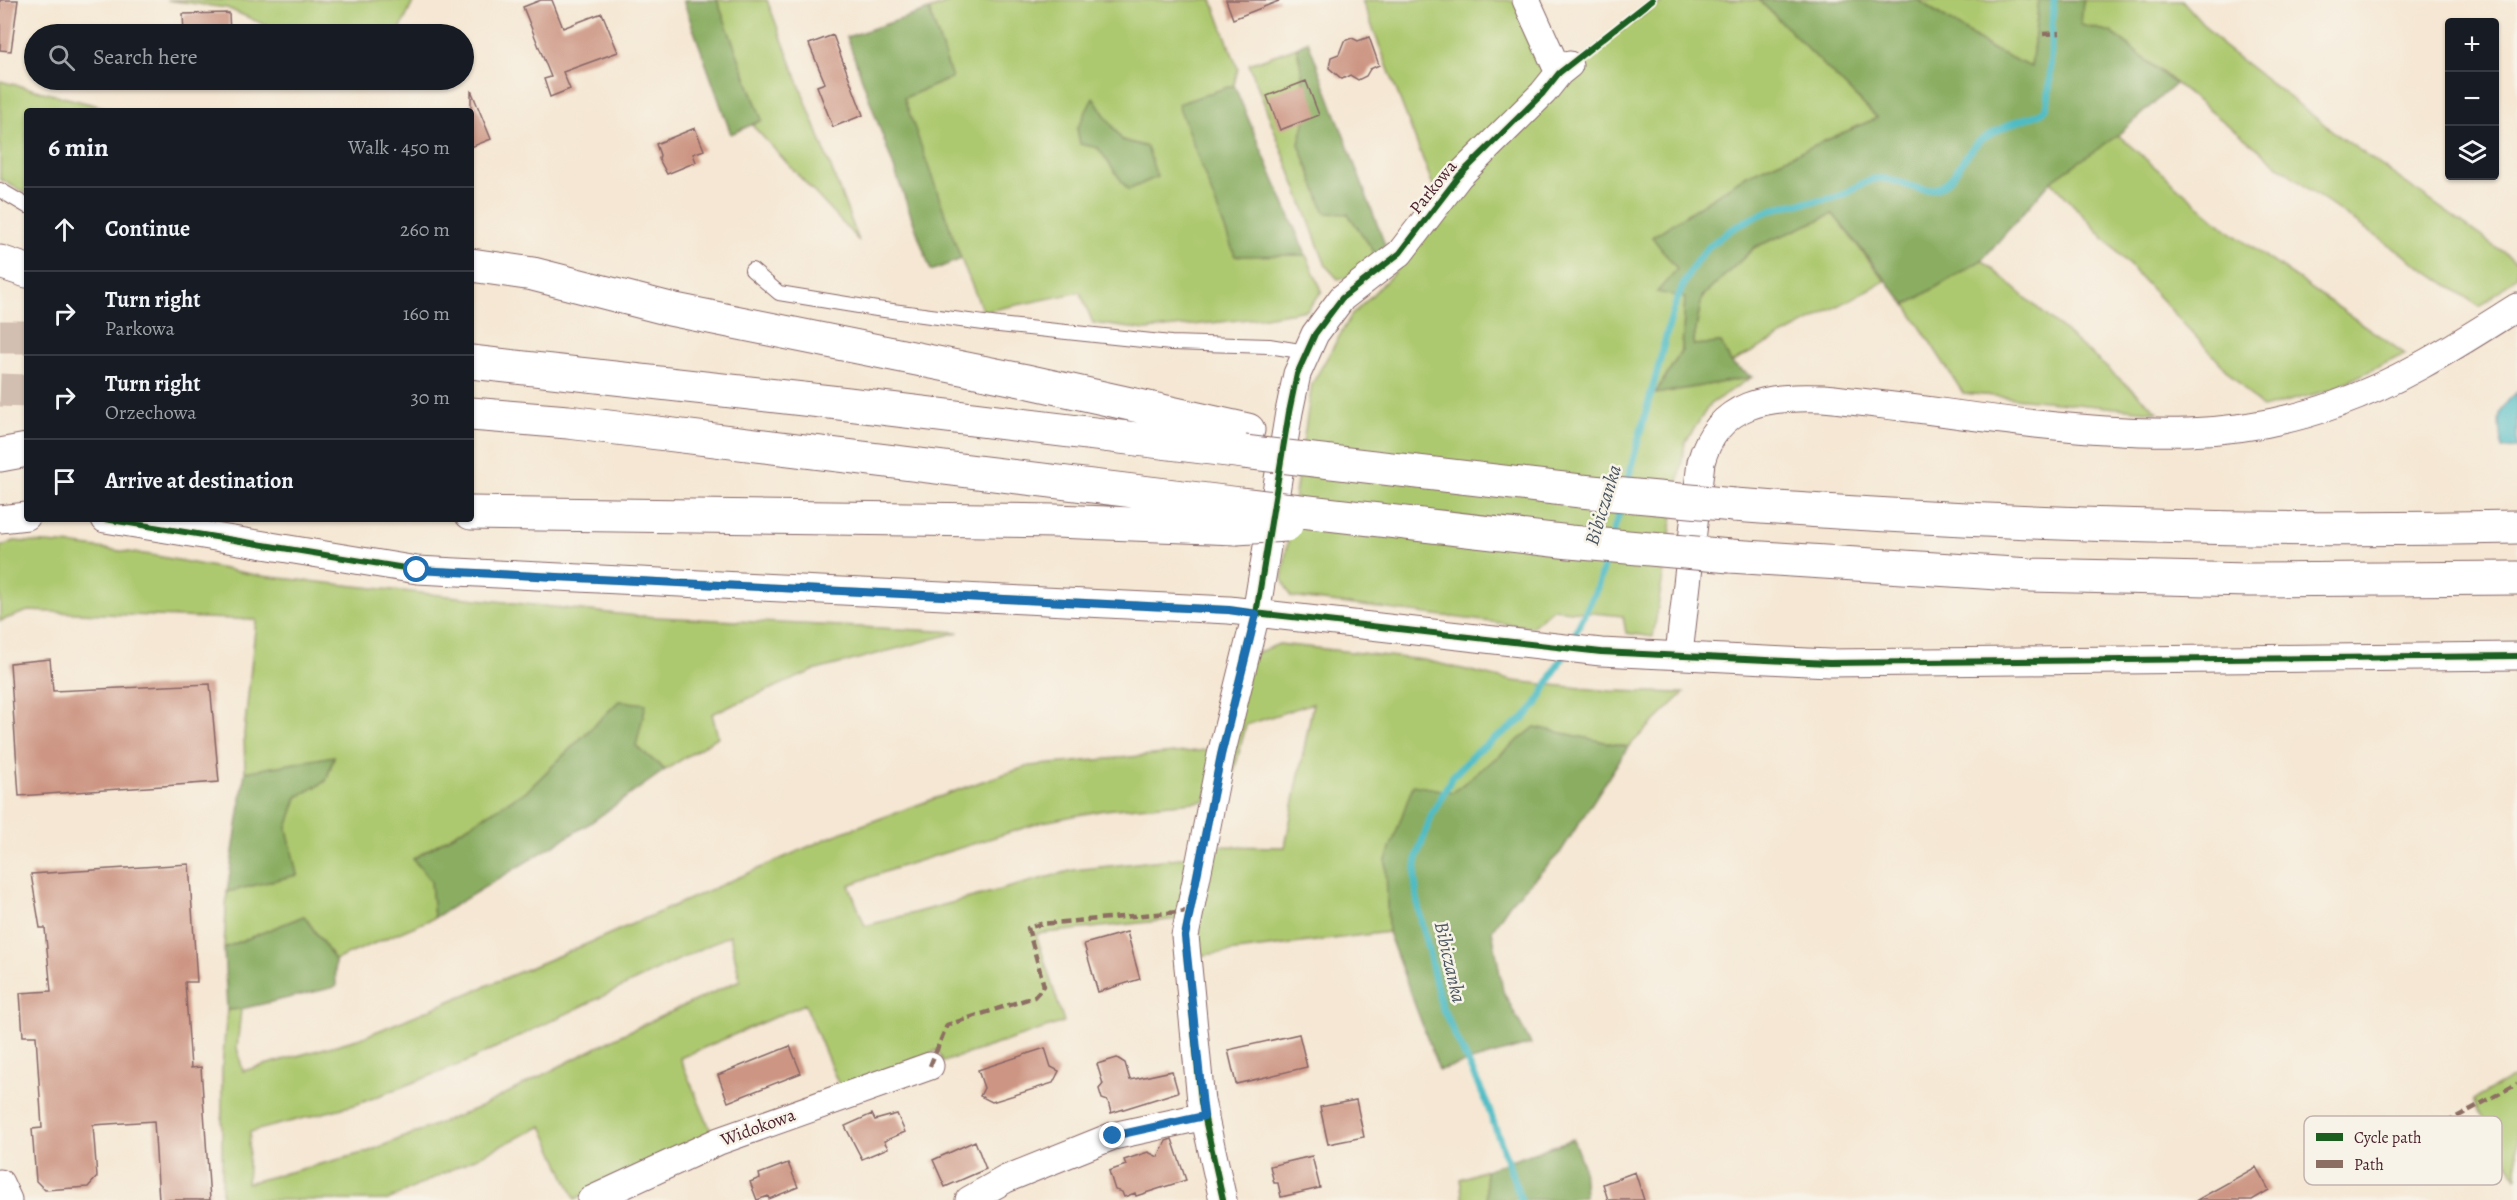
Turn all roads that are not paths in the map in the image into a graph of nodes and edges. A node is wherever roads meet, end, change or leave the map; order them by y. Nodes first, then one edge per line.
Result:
1 (1526, 0) edge
2 (0, 190) edge
3 (24, 204) edge
4 (0, 262) edge
5 (474, 266) edge
6 (24, 270) edge
7 (752, 270) dead end
8 (24, 284) edge
9 (0, 285) edge
10 (2517, 307) edge
11 (1306, 352) junction
12 (474, 362) edge
13 (474, 414) edge
14 (0, 440) edge
15 (24, 441) edge
16 (1246, 441) junction
17 (24, 451) edge
18 (0, 455) edge
19 (474, 513) edge
20 (24, 516) edge
21 (1238, 516) junction
22 (0, 519) edge
23 (123, 522) edge
24 (2517, 527) edge
25 (2517, 578) edge
26 (1256, 614) junction
27 (1679, 654) junction
28 (2517, 656) edge
29 (930, 1066) dead end
30 (1204, 1116) junction
31 (0, 1183) edge
32 (8, 1200) edge
33 (591, 1200) edge
34 (969, 1200) edge
35 (1223, 1200) edge

1 - 11 street, Parkowa
2 - 3 lane
4 - 6 highway
5 - 16 highway
7 - 11 lane
8 - 9 highway
10 - 27 street
11 - 26 street, Parkowa
12 - 16 highway
13 - 21 highway
14 - 15 highway
16 - 24 highway, bridge
17 - 18 highway
19 - 21 highway
20 - 22 street
21 - 25 highway, bridge
23 - 26 street
26 - 27 street
26 - 30 street
27 - 28 street
29 - 33 street, Widokowa
30 - 34 street
30 - 35 street
31 - 32 street

